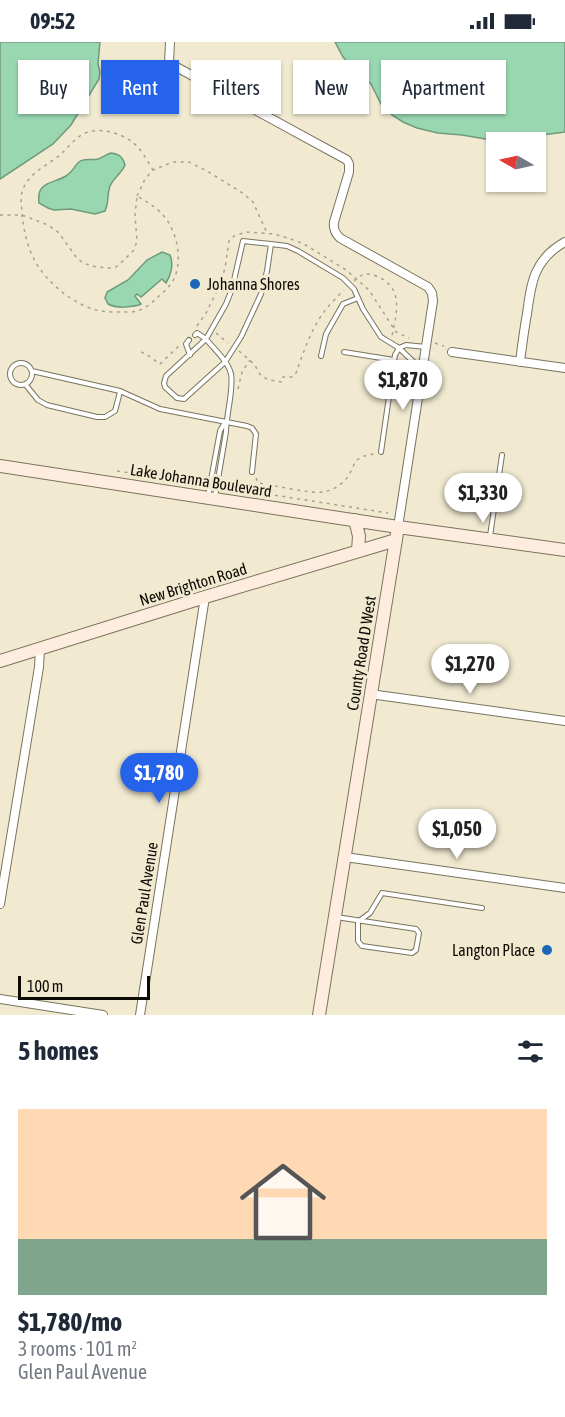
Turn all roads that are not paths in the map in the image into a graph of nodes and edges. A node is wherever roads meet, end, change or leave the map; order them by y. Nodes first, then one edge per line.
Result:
1 (170, 42) edge
2 (565, 242) edge
3 (271, 244) junction
4 (358, 298) junction
5 (195, 335) dead end
6 (206, 339) junction
7 (189, 340) dead end
8 (430, 345) junction
9 (399, 348) junction
10 (344, 352) dead end
11 (452, 352) road end
12 (190, 354) junction
13 (321, 356) dead end
14 (394, 360) junction
15 (225, 362) junction
16 (520, 362) junction
17 (565, 369) edge
18 (423, 370) junction
19 (32, 372) junction
20 (25, 384) junction
21 (120, 391) junction
22 (226, 421) junction
23 (381, 452) dead end
24 (502, 455) dead end
25 (0, 465) edge
26 (252, 471) road end
27 (213, 492) junction
28 (355, 520) junction
29 (398, 527) junction
30 (396, 540) junction
31 (489, 540) junction
32 (565, 550) edge
33 (358, 551) junction
34 (205, 597) junction
35 (40, 649) junction
36 (0, 661) edge
37 (370, 694) junction
38 (565, 721) edge
39 (345, 857) junction
40 (565, 888) edge
41 (0, 904) edge
42 (482, 908) dead end
43 (334, 917) junction
44 (358, 921) junction
45 (0, 999) edge
46 (103, 1015) edge
47 (140, 1015) edge
48 (319, 1015) edge

1 - 8 street, County Road D West
2 - 16 street
3 - 4 lane
3 - 6 lane
3 - 15 lane
4 - 9 lane
4 - 13 lane
5 - 6 lane
6 - 12 lane
6 - 15 lane
7 - 12 lane
8 - 9 lane
8 - 18 street, County Road D West
9 - 14 lane
9 - 18 lane
10 - 14 lane
11 - 16 street
12 - 15 lane
14 - 23 lane
15 - 22 lane
16 - 17 street
18 - 29 street, County Road D West
19 - 20 lane
19 - 20 lane
19 - 21 lane
20 - 21 lane
21 - 22 lane
22 - 26 lane
22 - 27 lane
24 - 31 lane
25 - 27 street, Lake Johanna Boulevard
27 - 28 street, Lake Johanna Boulevard
28 - 29 street, Lake Johanna Boulevard
28 - 33 street
29 - 30 street, County Road D West
29 - 31 street, Lake Johanna Boulevard
30 - 33 street, New Brighton Road
30 - 37 street, County Road D West
31 - 32 street, Lake Johanna Boulevard
33 - 34 street, New Brighton Road
34 - 35 street, New Brighton Road
34 - 47 street, Glen Paul Avenue
35 - 36 street, New Brighton Road
35 - 41 street
37 - 38 street
37 - 39 street, County Road D West
39 - 40 street
39 - 43 street, County Road D West
42 - 44 lane
43 - 44 lane
43 - 48 street, County Road D West
44 - 44 lane
45 - 46 street

